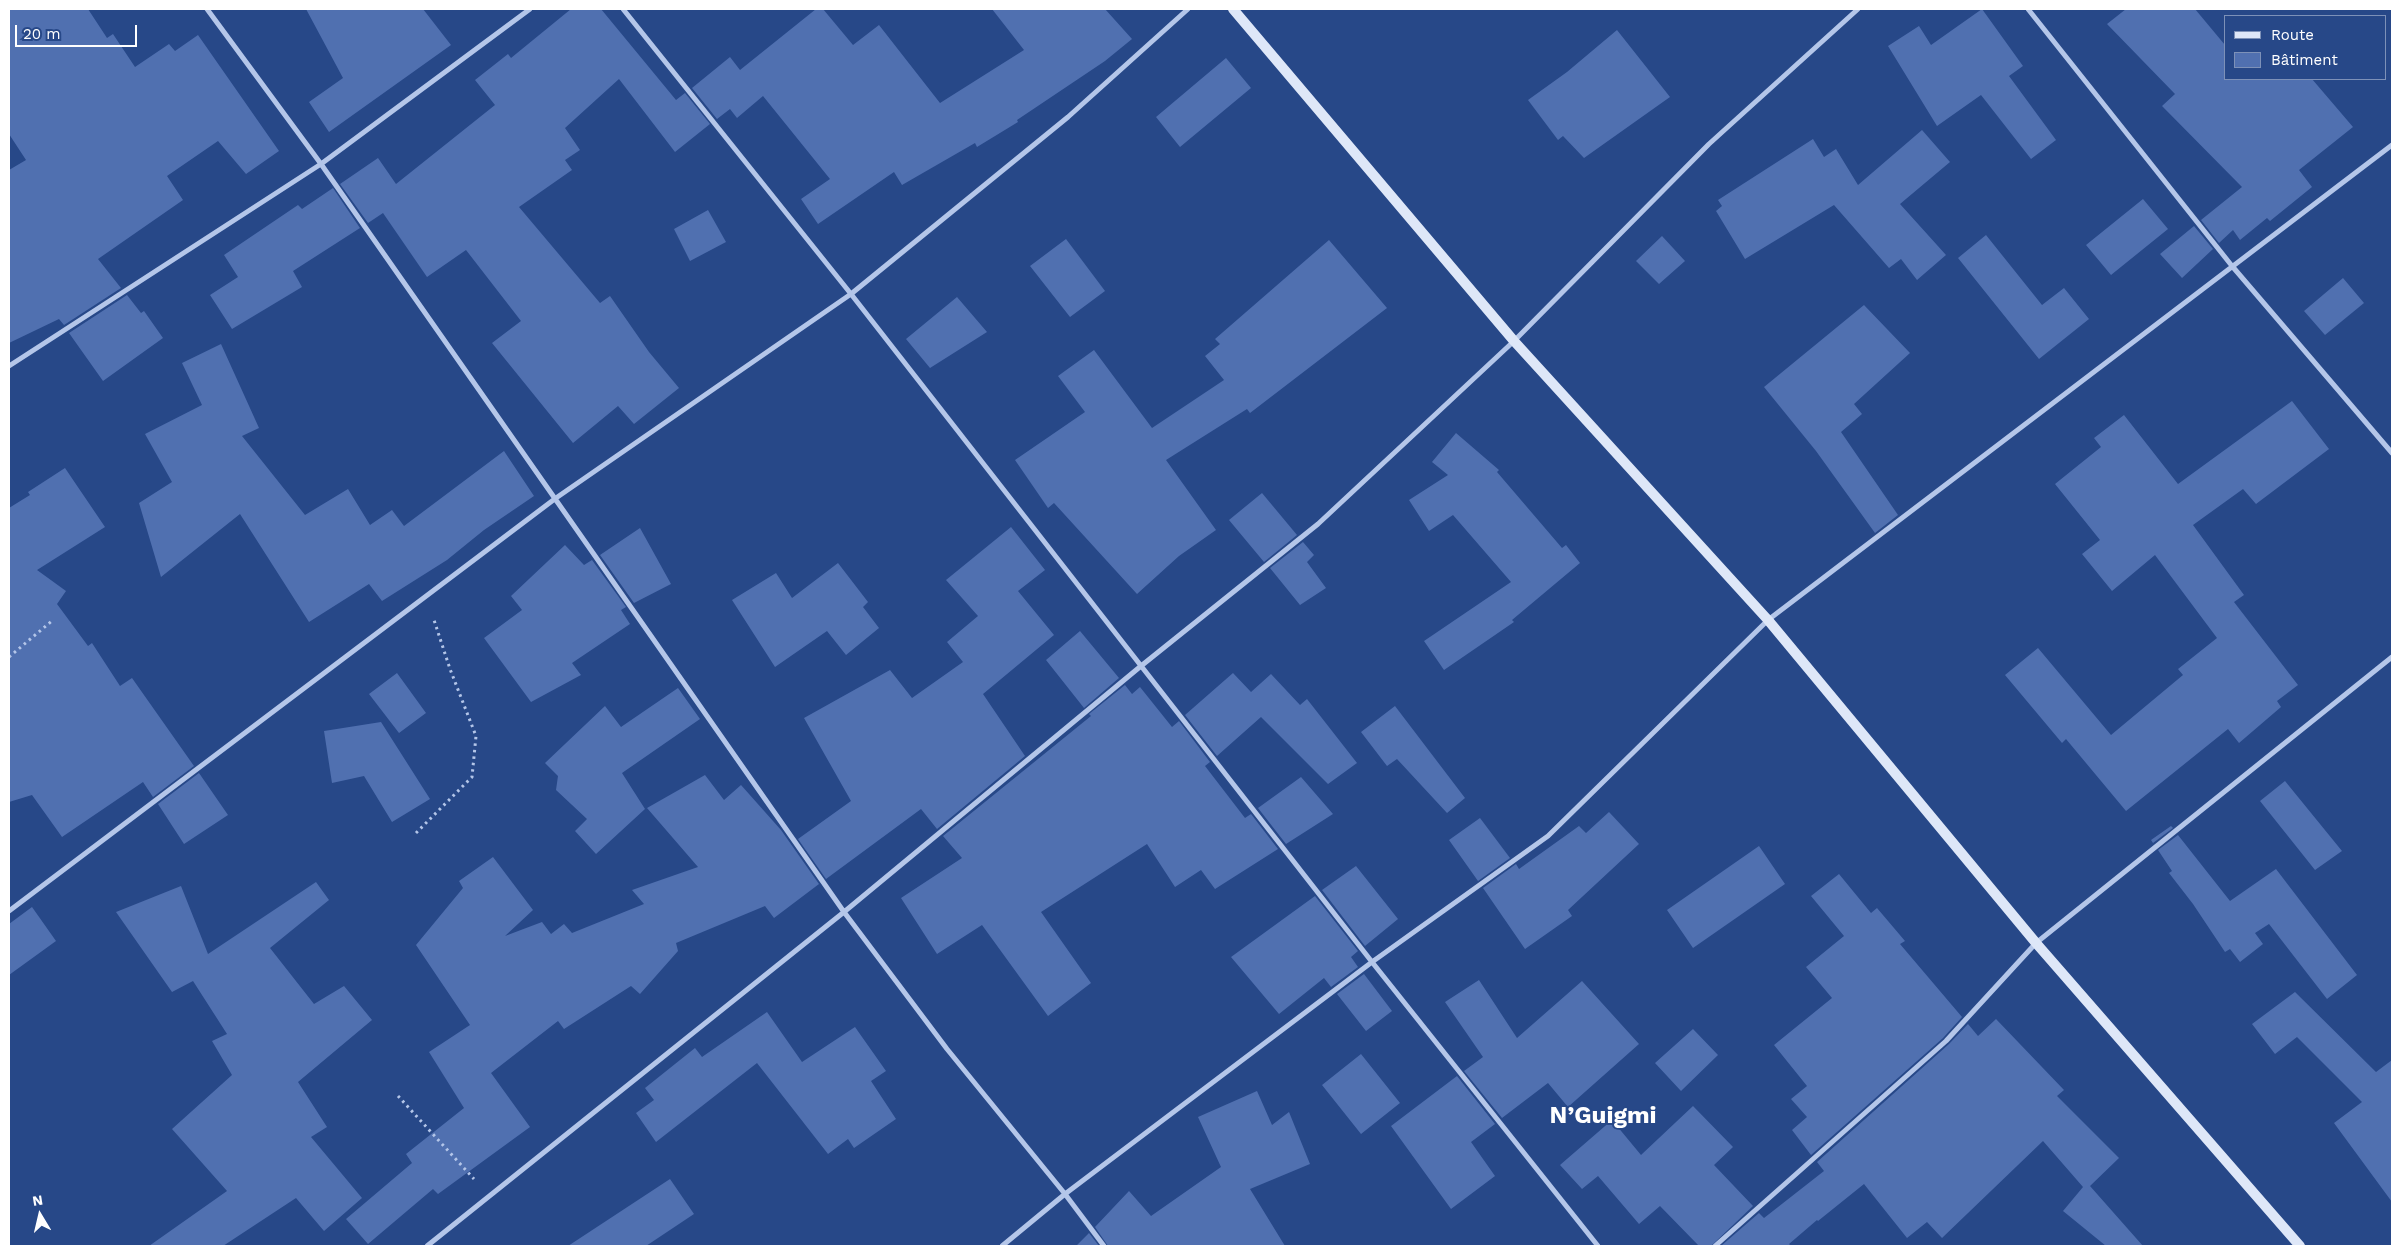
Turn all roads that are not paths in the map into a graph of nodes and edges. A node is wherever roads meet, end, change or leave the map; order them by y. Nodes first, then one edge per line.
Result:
1 (208, 9) edge
2 (530, 9) edge
3 (623, 9) edge
4 (1188, 9) edge
5 (1233, 9) edge
6 (1858, 9) edge
7 (2028, 9) edge
8 (2392, 145) edge
9 (321, 164) junction
10 (2232, 266) junction
11 (851, 294) junction
12 (1514, 341) junction
13 (9, 366) edge
14 (2392, 453) edge
15 (556, 498) junction
16 (1768, 620) junction
17 (2392, 657) edge
18 (1141, 666) junction
19 (9, 911) edge
20 (844, 912) junction
21 (2036, 942) junction
22 (1372, 962) junction
23 (1065, 1194) junction
24 (427, 1246) edge
25 (1002, 1246) edge
26 (1104, 1246) edge
27 (1598, 1246) edge
28 (1715, 1246) edge
29 (2300, 1246) edge

1 - 9 street
2 - 9 street
3 - 11 street
4 - 11 street
5 - 12 street
6 - 12 street
7 - 10 street
8 - 10 street
9 - 13 street
9 - 15 street
10 - 14 street
10 - 16 street
11 - 15 street
11 - 18 street
12 - 16 street
12 - 18 street
15 - 19 street
15 - 20 street
16 - 21 street
16 - 22 street
17 - 21 street
18 - 20 street
18 - 22 street
20 - 23 street
20 - 24 street
21 - 28 street
21 - 29 street
22 - 23 street
22 - 27 street
23 - 25 street
23 - 26 street

